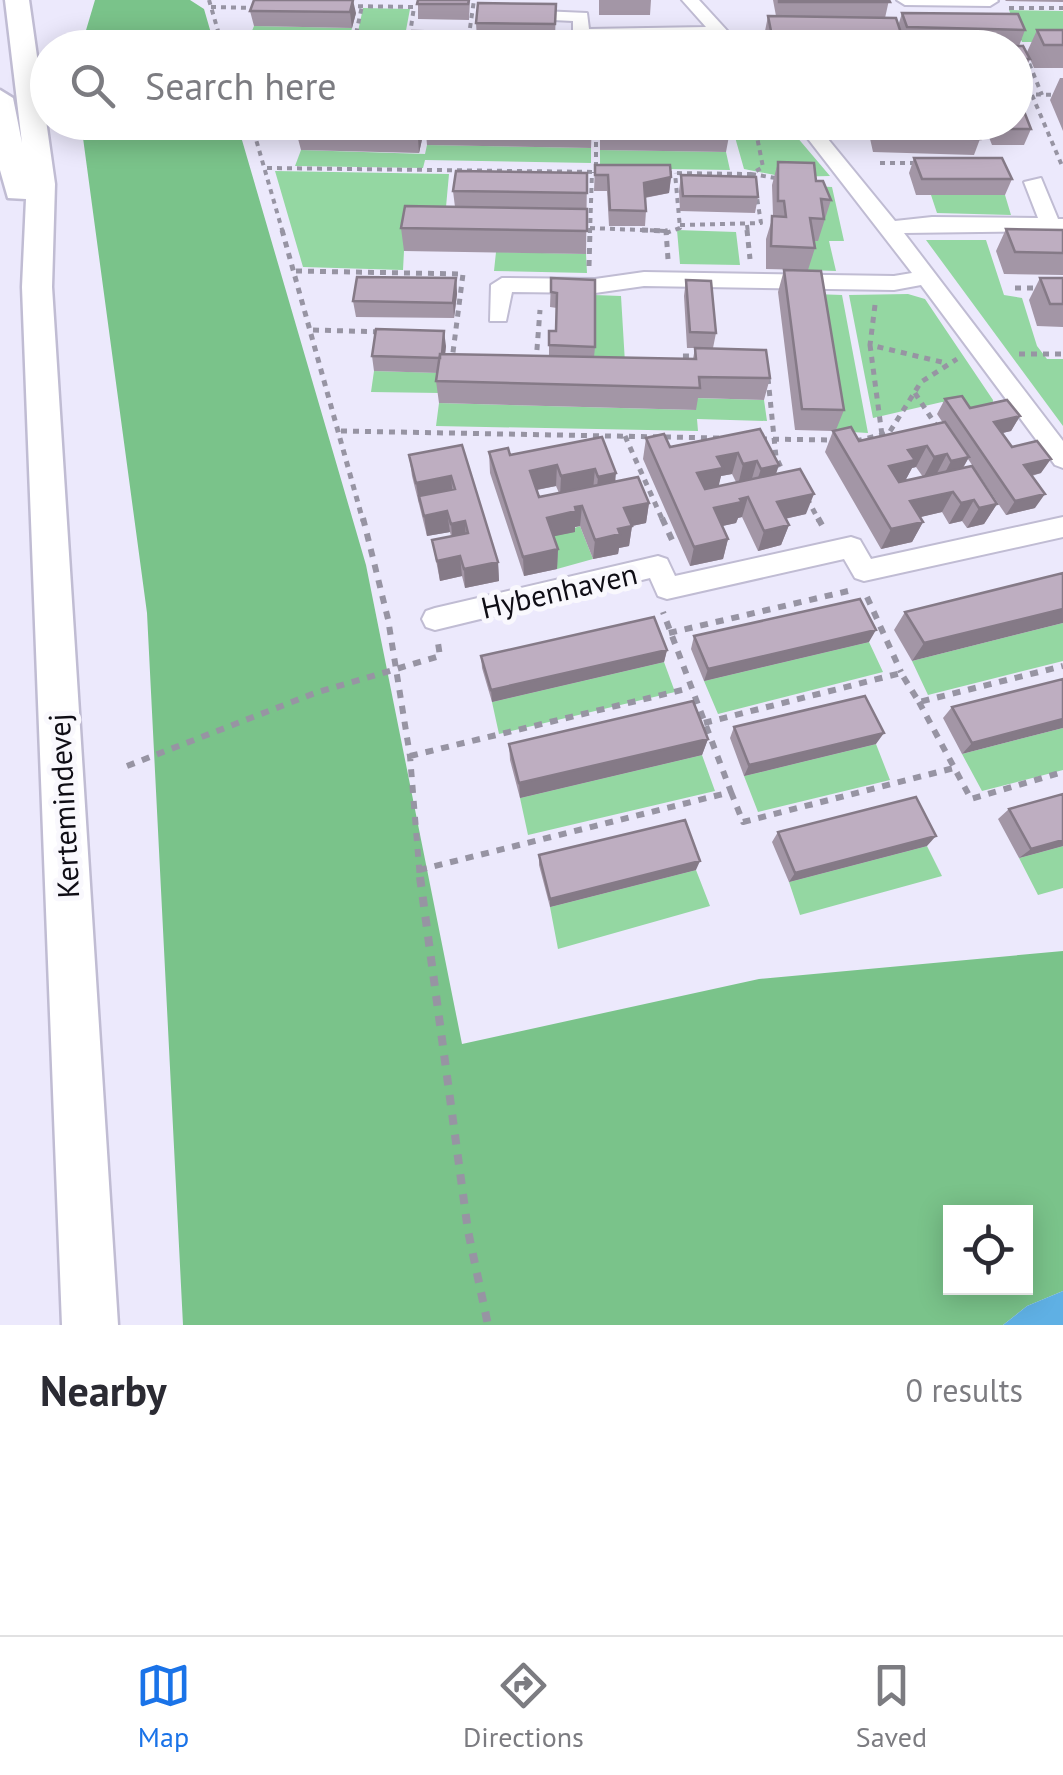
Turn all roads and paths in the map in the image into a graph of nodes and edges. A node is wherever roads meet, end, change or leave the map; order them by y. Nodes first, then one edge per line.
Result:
1 (17, 0) edge
2 (209, 0) edge
3 (690, 0) edge
4 (905, 0) edge
5 (1000, 3) edge
6 (260, 4) edge
7 (414, 4) edge
8 (345, 6) edge
9 (362, 6) junction
10 (211, 8) junction
11 (1063, 8) edge
12 (480, 13) edge
13 (1010, 18) edge
14 (218, 30) edge
15 (357, 30) edge
16 (411, 30) edge
17 (581, 30) edge
18 (718, 30) edge
19 (1033, 73) edge
20 (1033, 94) edge
21 (1042, 95) junction
22 (1063, 95) edge
23 (1033, 96) edge
24 (0, 98) edge
25 (30, 100) edge
26 (35, 140) edge
27 (257, 140) edge
28 (595, 140) edge
29 (757, 140) edge
30 (819, 140) edge
31 (880, 163) dead end
32 (932, 163) edge
33 (267, 168) junction
34 (1063, 168) edge
35 (594, 172) junction
36 (616, 172) edge
37 (656, 173) edge
38 (676, 173) junction
39 (752, 174) junction
40 (788, 180) edge
41 (1034, 182) dead end
42 (1057, 225) edge
43 (680, 226) junction
44 (590, 228) junction
45 (890, 228) junction
46 (666, 231) junction
47 (926, 277) junction
48 (669, 280) junction
49 (541, 285) junction
50 (589, 286) junction
51 (37, 287) junction
52 (1014, 288) dead end
53 (1047, 288) edge
54 (891, 301) dead end
55 (498, 316) dead end
56 (313, 330) junction
57 (402, 332) edge
58 (438, 334) edge
59 (456, 334) dead end
60 (870, 345) junction
61 (946, 349) dead end
62 (983, 354) junction
63 (956, 360) junction
64 (536, 364) edge
65 (946, 364) junction
66 (768, 373) edge
67 (915, 393) junction
68 (342, 431) junction
69 (882, 435) junction
70 (625, 436) junction
71 (738, 438) edge
72 (756, 439) edge
73 (775, 439) junction
74 (947, 442) edge
75 (1063, 460) edge
76 (1063, 527) edge
77 (835, 550) junction
78 (662, 577) junction
79 (435, 619) joint
80 (669, 633) junction
81 (1063, 666) edge
82 (396, 668) junction
83 (901, 673) junction
84 (690, 688) junction
85 (919, 702) junction
86 (704, 724) junction
87 (410, 756) junction
88 (127, 766) dead end
89 (954, 768) junction
90 (1063, 772) edge
91 (730, 792) junction
92 (419, 870) junction
93 (90, 1325) edge
94 (488, 1325) edge

1 - 25 main road, Kertemindevej
2 - 10 path
3 - 18 street
4 - 5 street
5 - 11 path
5 - 13 path
6 - 10 path
7 - 9 path
7 - 16 path
8 - 9 path
9 - 15 path
10 - 14 path
12 - 17 street
19 - 21 path
20 - 21 path
21 - 22 path
23 - 34 path
24 - 51 main road, Kertemindevej
26 - 51 main road, Kertemindevej
27 - 33 path
28 - 35 path
29 - 39 path
30 - 45 street
31 - 32 path
33 - 35 path
33 - 56 path
35 - 36 path
35 - 44 path
37 - 38 path
38 - 39 path
38 - 43 path
39 - 40 path
39 - 43 path
41 - 42 street
42 - 45 street
43 - 46 path
44 - 46 path
44 - 50 path
45 - 47 street
46 - 48 path
47 - 48 street
47 - 62 street
48 - 50 street
49 - 50 street
49 - 55 street
49 - 64 path
51 - 93 main road, Kertemindevej
52 - 53 path
54 - 60 path
56 - 57 path
56 - 68 path
58 - 59 path
60 - 65 path
60 - 69 path
61 - 63 path
62 - 63 path
62 - 75 street
63 - 65 path
65 - 67 path
66 - 73 path
67 - 69 path
67 - 74 path
68 - 70 path
68 - 82 path
69 - 73 path
70 - 71 path
70 - 78 path
72 - 73 path
73 - 77 path
76 - 77 street
77 - 78 street, Hybenhaven
78 - 79 street, Hybenhaven
78 - 80 path
79 - 82 path
80 - 83 path
80 - 84 path
81 - 85 path
82 - 87 path
82 - 88 path
83 - 85 path
83 - 86 path
84 - 86 path
84 - 87 path
85 - 89 path
86 - 91 path
87 - 92 path
89 - 90 path
89 - 91 path
91 - 92 path
92 - 94 path

